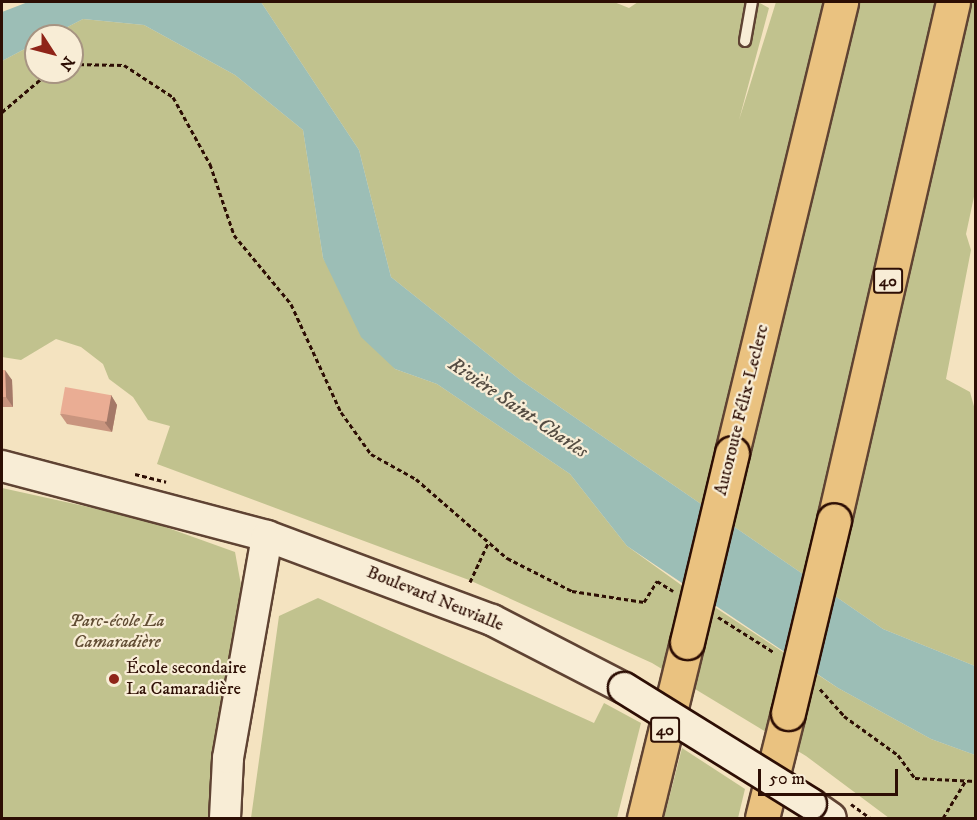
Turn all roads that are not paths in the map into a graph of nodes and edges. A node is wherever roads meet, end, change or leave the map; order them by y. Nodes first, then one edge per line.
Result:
1 (752, 2) edge
2 (839, 2) edge
3 (955, 2) edge
4 (746, 41) dead end
5 (2, 466) edge
6 (267, 536) junction
7 (821, 811) edge
8 (225, 819) edge
9 (644, 819) edge
10 (762, 819) edge

1 - 4 lane
2 - 9 highway, Autoroute Félix-Leclerc / 40, bridge
3 - 10 highway, 40, bridge
5 - 6 main road, Boulevard Neuvialle
6 - 7 main road, Boulevard Neuvialle, bridge
6 - 8 main road

